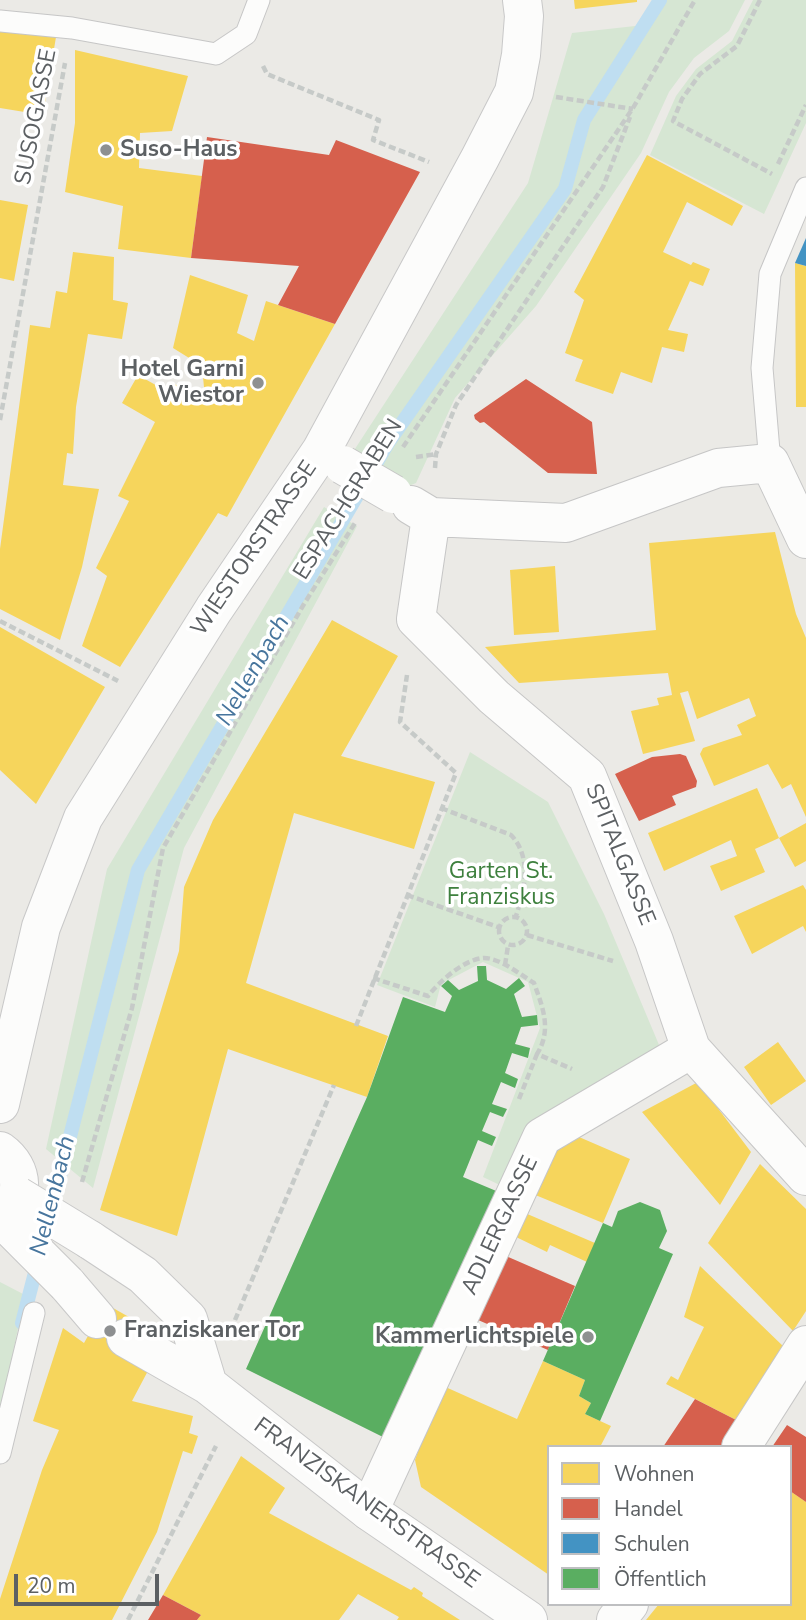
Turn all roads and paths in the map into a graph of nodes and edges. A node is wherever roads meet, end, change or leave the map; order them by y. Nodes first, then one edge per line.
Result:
1 (259, 0) edge
2 (522, 0) edge
3 (695, 0) edge
4 (760, 0) edge
5 (0, 20) edge
6 (72, 28) junction
7 (246, 34) junction
8 (586, 100) dead end
9 (806, 105) edge
10 (633, 108) junction
11 (468, 178) junction
12 (806, 188) edge
13 (2, 392) edge
14 (0, 420) edge
15 (401, 451) dead end
16 (332, 458) junction
17 (770, 463) junction
18 (361, 514) dead end
19 (431, 517) junction
20 (806, 538) edge
21 (416, 619) junction
22 (0, 621) edge
23 (156, 700) junction
24 (441, 808) junction
25 (407, 895) junction
26 (516, 916) junction
27 (498, 927) junction
28 (527, 935) junction
29 (508, 946) junction
30 (617, 963) dead end
31 (505, 966) junction
32 (373, 978) junction
33 (356, 1026) dead end
34 (691, 1049) junction
35 (575, 1070) dead end
36 (334, 1085) dead end
37 (0, 1104) edge
38 (0, 1151) edge
39 (806, 1176) edge
40 (83, 1179) dead end
41 (6, 1211) edge
42 (34, 1313) dead end
43 (234, 1322) dead end
44 (806, 1345) edge
45 (221, 1397) junction
46 (742, 1445) edge
47 (0, 1453) edge
48 (369, 1511) junction
49 (627, 1606) edge
50 (128, 1620) edge
51 (528, 1620) edge
52 (615, 1620) edge

1 - 7 lane
2 - 11 street, WIESTORSTRASSE
3 - 10 path, ESPACHGRABEN
4 - 9 path
5 - 6 lane
6 - 7 lane
6 - 13 path, SUSOGASSE
7 - 11 path
8 - 10 path
10 - 15 path, ESPACHGRABEN
10 - 19 path
11 - 16 street, WIESTORSTRASSE
12 - 17 lane
13 - 14 path, SUSOGASSE
16 - 19 street, bridge
16 - 23 street, WIESTORSTRASSE
17 - 19 street
17 - 20 street
18 - 40 path, ESPACHGRABEN
19 - 21 street
21 - 24 path
21 - 34 street, SPITALGASSE
22 - 23 path
23 - 37 street, WIESTORSTRASSE
24 - 25 path
24 - 26 path
25 - 27 path
25 - 32 path
26 - 27 path
26 - 28 path
27 - 29 path
28 - 29 path
28 - 30 path
29 - 31 path
31 - 32 path
31 - 35 path
32 - 33 path
34 - 39 street, SPITALGASSE
34 - 48 street, ADLERGASSE
36 - 43 path
38 - 41 street
41 - 45 street, FRANZISKANERSTRASSE, bridge
41 - 45 street, bridge
42 - 47 lane
44 - 46 street
45 - 48 street, FRANZISKANERSTRASSE
45 - 50 path
48 - 51 street, FRANZISKANERSTRASSE
49 - 52 street

